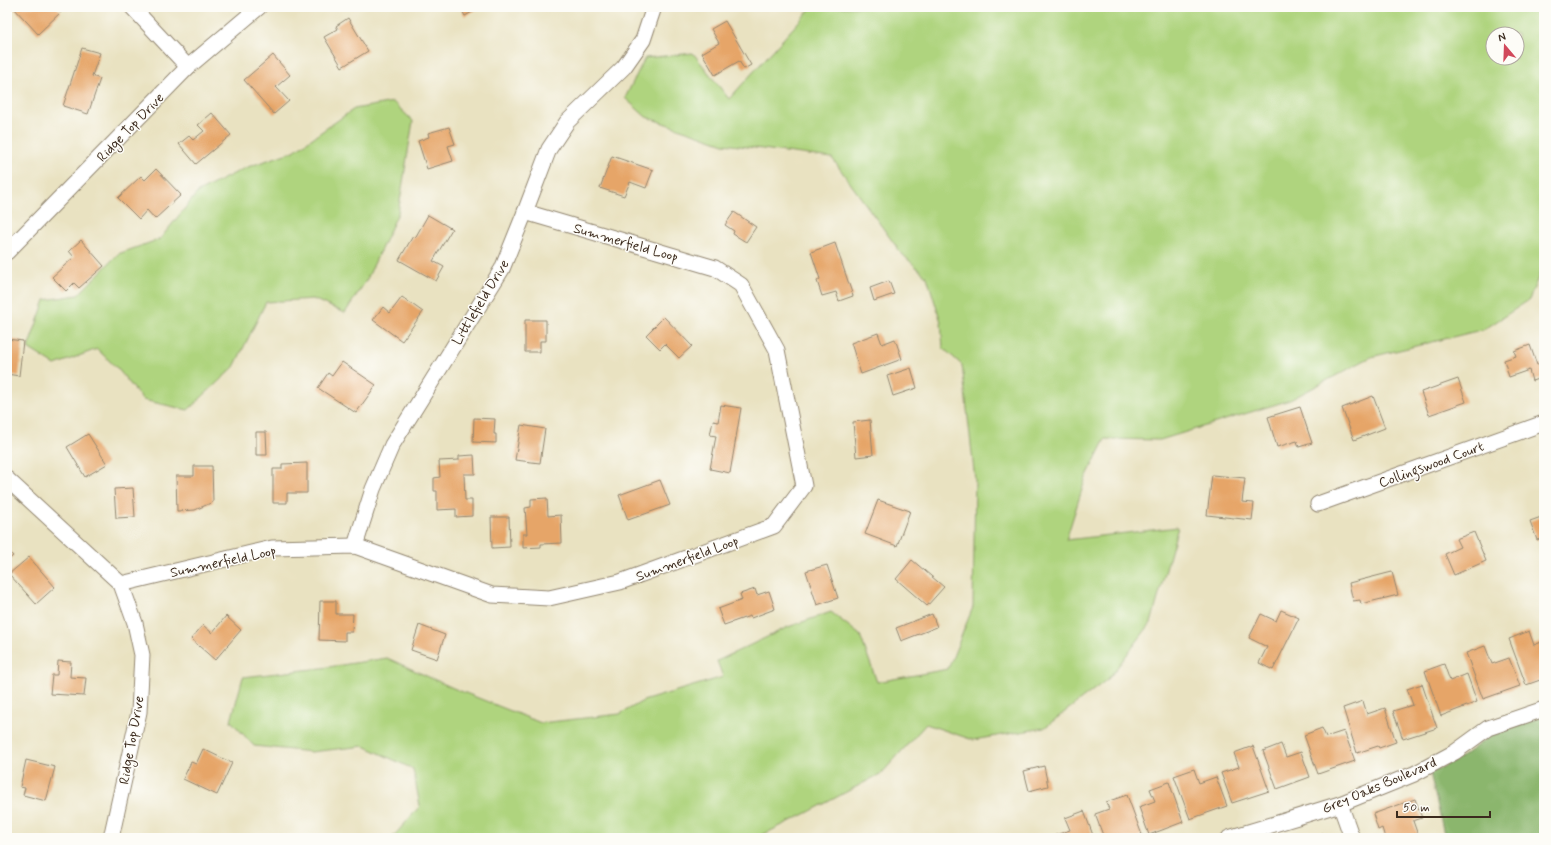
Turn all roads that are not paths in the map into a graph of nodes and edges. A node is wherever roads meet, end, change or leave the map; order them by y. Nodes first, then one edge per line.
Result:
1 (132, 7) edge
2 (259, 7) edge
3 (654, 7) edge
4 (188, 67) junction
5 (525, 212) junction
6 (7, 252) edge
7 (1544, 423) edge
8 (7, 479) edge
9 (1318, 504) dead end
10 (355, 546) junction
11 (121, 584) junction
12 (1544, 709) edge
13 (1340, 804) junction
14 (111, 838) edge
15 (1229, 838) edge
16 (1352, 838) edge

1 - 4 street
2 - 4 street, Ridge Top Drive
3 - 5 street, Littlefield Drive
4 - 6 street, Ridge Top Drive
5 - 10 street, Littlefield Drive
5 - 10 street, Summerfield Loop
7 - 9 street, Collingswood Court
8 - 11 street, Ridge Top Drive
10 - 11 street, Summerfield Loop
11 - 14 street, Ridge Top Drive
12 - 13 street, Grey Oaks Boulevard
13 - 15 street, Grey Oaks Boulevard
13 - 16 street

